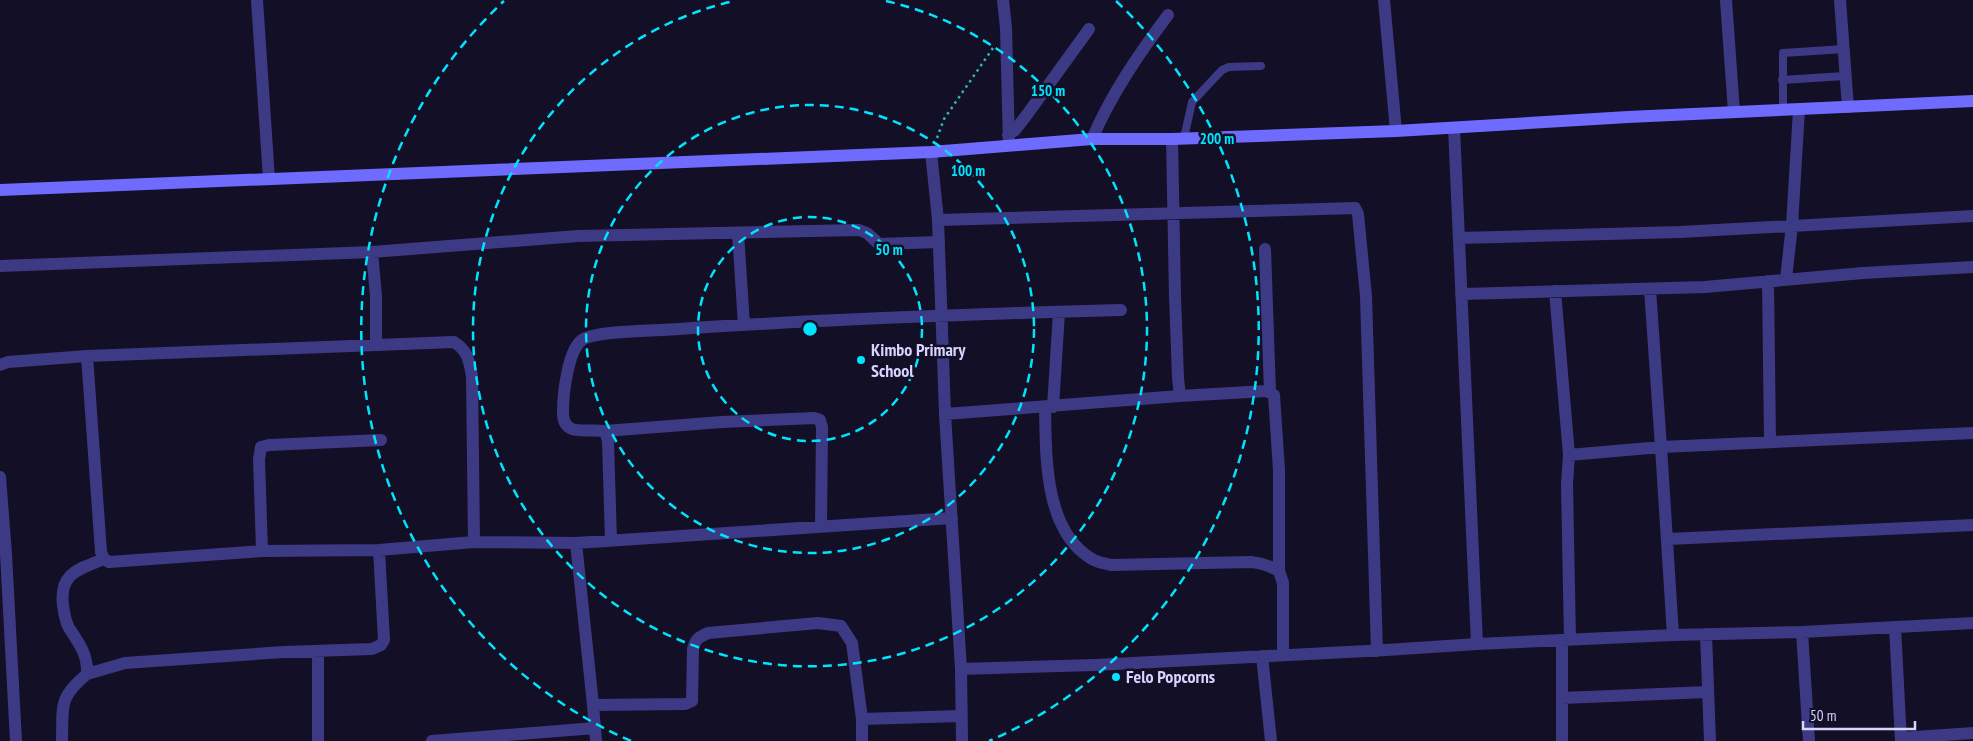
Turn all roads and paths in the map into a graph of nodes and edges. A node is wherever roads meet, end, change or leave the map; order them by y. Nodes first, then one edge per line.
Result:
1 (257, 0) edge
2 (1003, 0) edge
3 (1384, 0) edge
4 (1726, 0) edge
5 (1840, 0) edge
6 (1168, 15) dead end
7 (1006, 28) junction
8 (1089, 29) dead end
9 (1844, 49) junction
10 (1261, 66) dead end
11 (1845, 76) junction
12 (1782, 80) junction
13 (1973, 101) edge
14 (1848, 107) junction
15 (1784, 110) junction
16 (1799, 110) junction
17 (1734, 112) junction
18 (1454, 128) junction
19 (1396, 131) junction
20 (1092, 138) junction
21 (1178, 138) junction
22 (1009, 140) junction
23 (931, 152) junction
24 (269, 180) junction
25 (0, 190) edge
26 (1174, 212) junction
27 (1973, 216) edge
28 (938, 220) junction
29 (1792, 225) junction
30 (738, 233) junction
31 (1459, 238) junction
32 (939, 242) junction
33 (1265, 249) dead end
34 (372, 252) junction
35 (0, 266) edge
36 (1973, 267) edge
37 (1786, 279) junction
38 (1768, 281) junction
39 (1650, 289) junction
40 (1556, 291) junction
41 (1461, 294) junction
42 (1121, 310) dead end
43 (1059, 312) junction
44 (942, 315) junction
45 (744, 324) junction
46 (376, 345) junction
47 (87, 356) junction
48 (0, 365) edge
49 (1270, 392) junction
50 (1180, 396) junction
51 (1049, 407) junction
52 (945, 414) junction
53 (605, 431) junction
54 (1973, 433) edge
55 (381, 440) dead end
56 (1770, 442) junction
57 (1661, 447) junction
58 (1569, 455) junction
59 (0, 477) edge
60 (952, 518) junction
61 (1973, 525) edge
62 (821, 526) junction
63 (1668, 539) junction
64 (611, 541) junction
65 (474, 542) junction
66 (576, 543) junction
67 (379, 550) junction
68 (262, 551) junction
69 (104, 559) junction
70 (1280, 571) junction
71 (1973, 623) edge
72 (1894, 627) junction
73 (1802, 632) junction
74 (1706, 634) junction
75 (1673, 635) junction
76 (1566, 640) junction
77 (1477, 644) junction
78 (1378, 651) junction
79 (318, 652) junction
80 (1283, 655) junction
81 (1262, 656) junction
82 (961, 669) junction
83 (86, 674) junction
84 (1708, 692) junction
85 (1562, 698) junction
86 (593, 705) junction
87 (961, 716) junction
88 (862, 720) junction
89 (1973, 733) edge
90 (596, 735) edge
91 (1901, 739) edge
92 (16, 741) edge
93 (62, 741) edge
94 (318, 741) edge
95 (432, 741) edge
96 (862, 741) edge
97 (962, 741) edge
98 (1271, 741) edge
99 (1562, 741) edge
100 (1710, 741) edge
101 (1809, 741) edge

1 - 24 street
2 - 7 street
3 - 19 street
4 - 17 street
5 - 9 street
6 - 20 street
7 - 22 street
7 - 23 path
8 - 22 street
9 - 11 street
9 - 12 lane
10 - 21 lane
11 - 12 lane
11 - 14 street
12 - 15 lane
13 - 14 street
14 - 16 street
15 - 16 street
15 - 17 street
16 - 29 street
17 - 18 street
18 - 19 street
18 - 31 street
19 - 21 street
20 - 21 street
20 - 22 street
21 - 26 street
22 - 23 street
23 - 24 street
23 - 28 street
24 - 25 street
26 - 28 street
26 - 50 street
26 - 78 street
27 - 29 street
28 - 32 street
29 - 31 street
29 - 37 street
30 - 32 street
30 - 34 street
30 - 45 street
31 - 41 street
32 - 44 street
33 - 49 street
34 - 35 street
34 - 46 street
36 - 37 street
37 - 38 street
38 - 39 street
38 - 56 street
39 - 40 street
39 - 57 street
40 - 41 street
40 - 58 street
41 - 77 street
42 - 43 street
43 - 44 street
43 - 51 street
44 - 45 street
44 - 52 street
45 - 53 street
46 - 47 street
46 - 65 street
47 - 48 street
47 - 69 street
49 - 50 street
49 - 70 street
50 - 51 street
51 - 52 street
51 - 70 street
52 - 60 street
53 - 62 street
53 - 64 street
54 - 56 street
55 - 68 street
56 - 57 street
57 - 58 street
57 - 63 street
58 - 76 street
59 - 92 street
60 - 62 street
60 - 82 street
61 - 63 street
62 - 64 street
63 - 75 street
64 - 66 street
65 - 66 street
65 - 67 street
66 - 86 street
67 - 68 street
67 - 79 street
68 - 69 street
69 - 83 street
70 - 80 street
71 - 72 street
72 - 73 street
72 - 91 street
73 - 74 street
73 - 101 street
74 - 75 street
74 - 84 street
75 - 76 street
76 - 77 street
76 - 85 street
77 - 78 street
78 - 80 street
79 - 83 street
79 - 94 street
80 - 81 street
81 - 82 street
81 - 98 street
82 - 87 street
83 - 93 street
84 - 85 street
84 - 100 street
85 - 99 street
86 - 88 street
86 - 90 street
87 - 88 street
87 - 97 street
88 - 96 street
89 - 91 street
90 - 95 street

